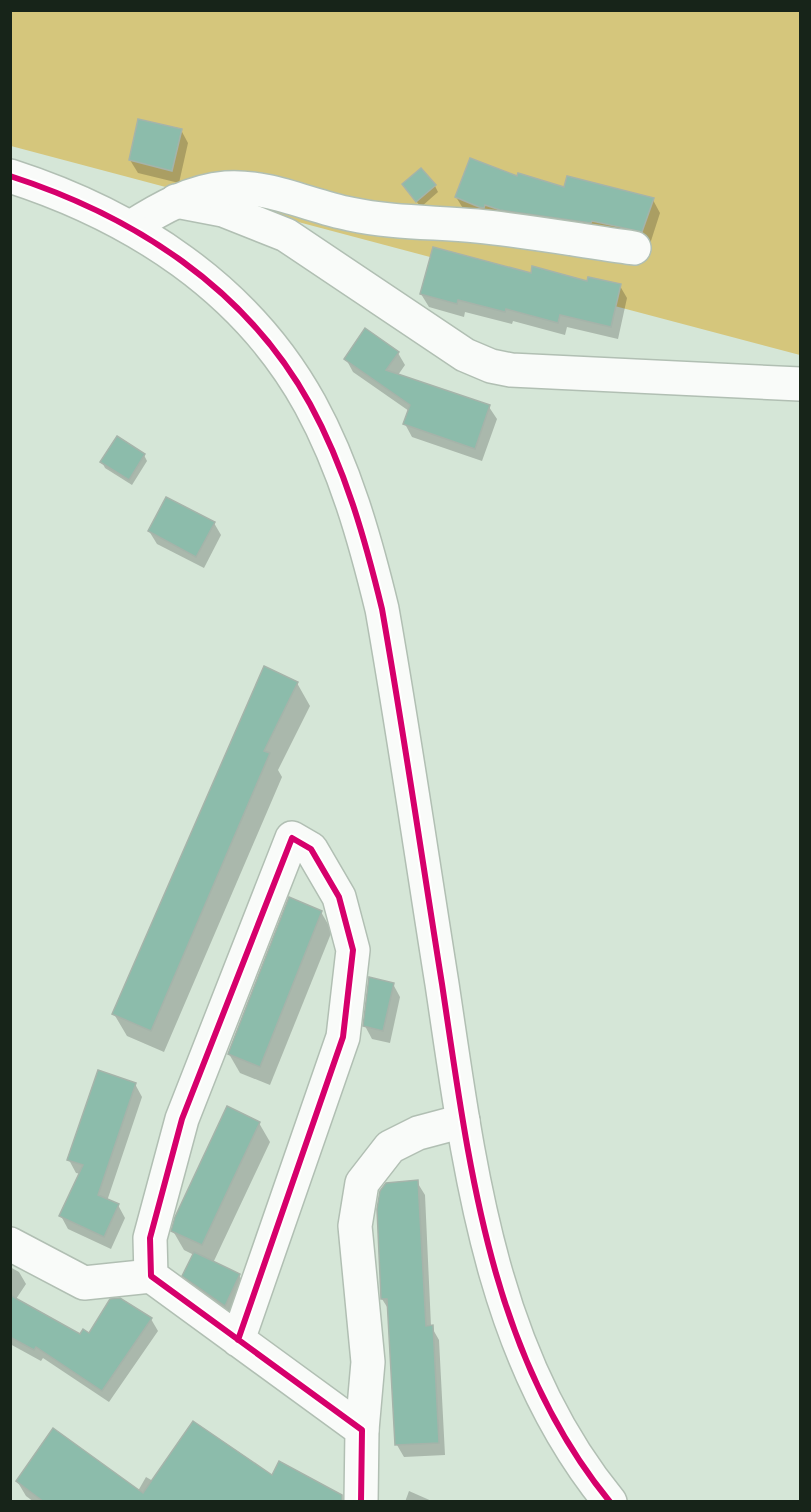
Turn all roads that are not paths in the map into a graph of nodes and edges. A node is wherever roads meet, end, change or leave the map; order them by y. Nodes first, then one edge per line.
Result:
1 (10, 176) edge
2 (176, 201) junction
3 (131, 227) junction
4 (634, 248) dead end
5 (801, 384) edge
6 (463, 1120) junction
7 (10, 1244) edge
8 (151, 1276) junction
9 (238, 1340) junction
10 (362, 1430) junction
11 (362, 1502) edge
12 (610, 1502) edge

1 - 3 street
2 - 3 street
2 - 4 street
2 - 5 street
3 - 6 street
6 - 10 street
6 - 12 street
7 - 8 street
8 - 9 street
8 - 9 street
9 - 10 street
10 - 11 street

